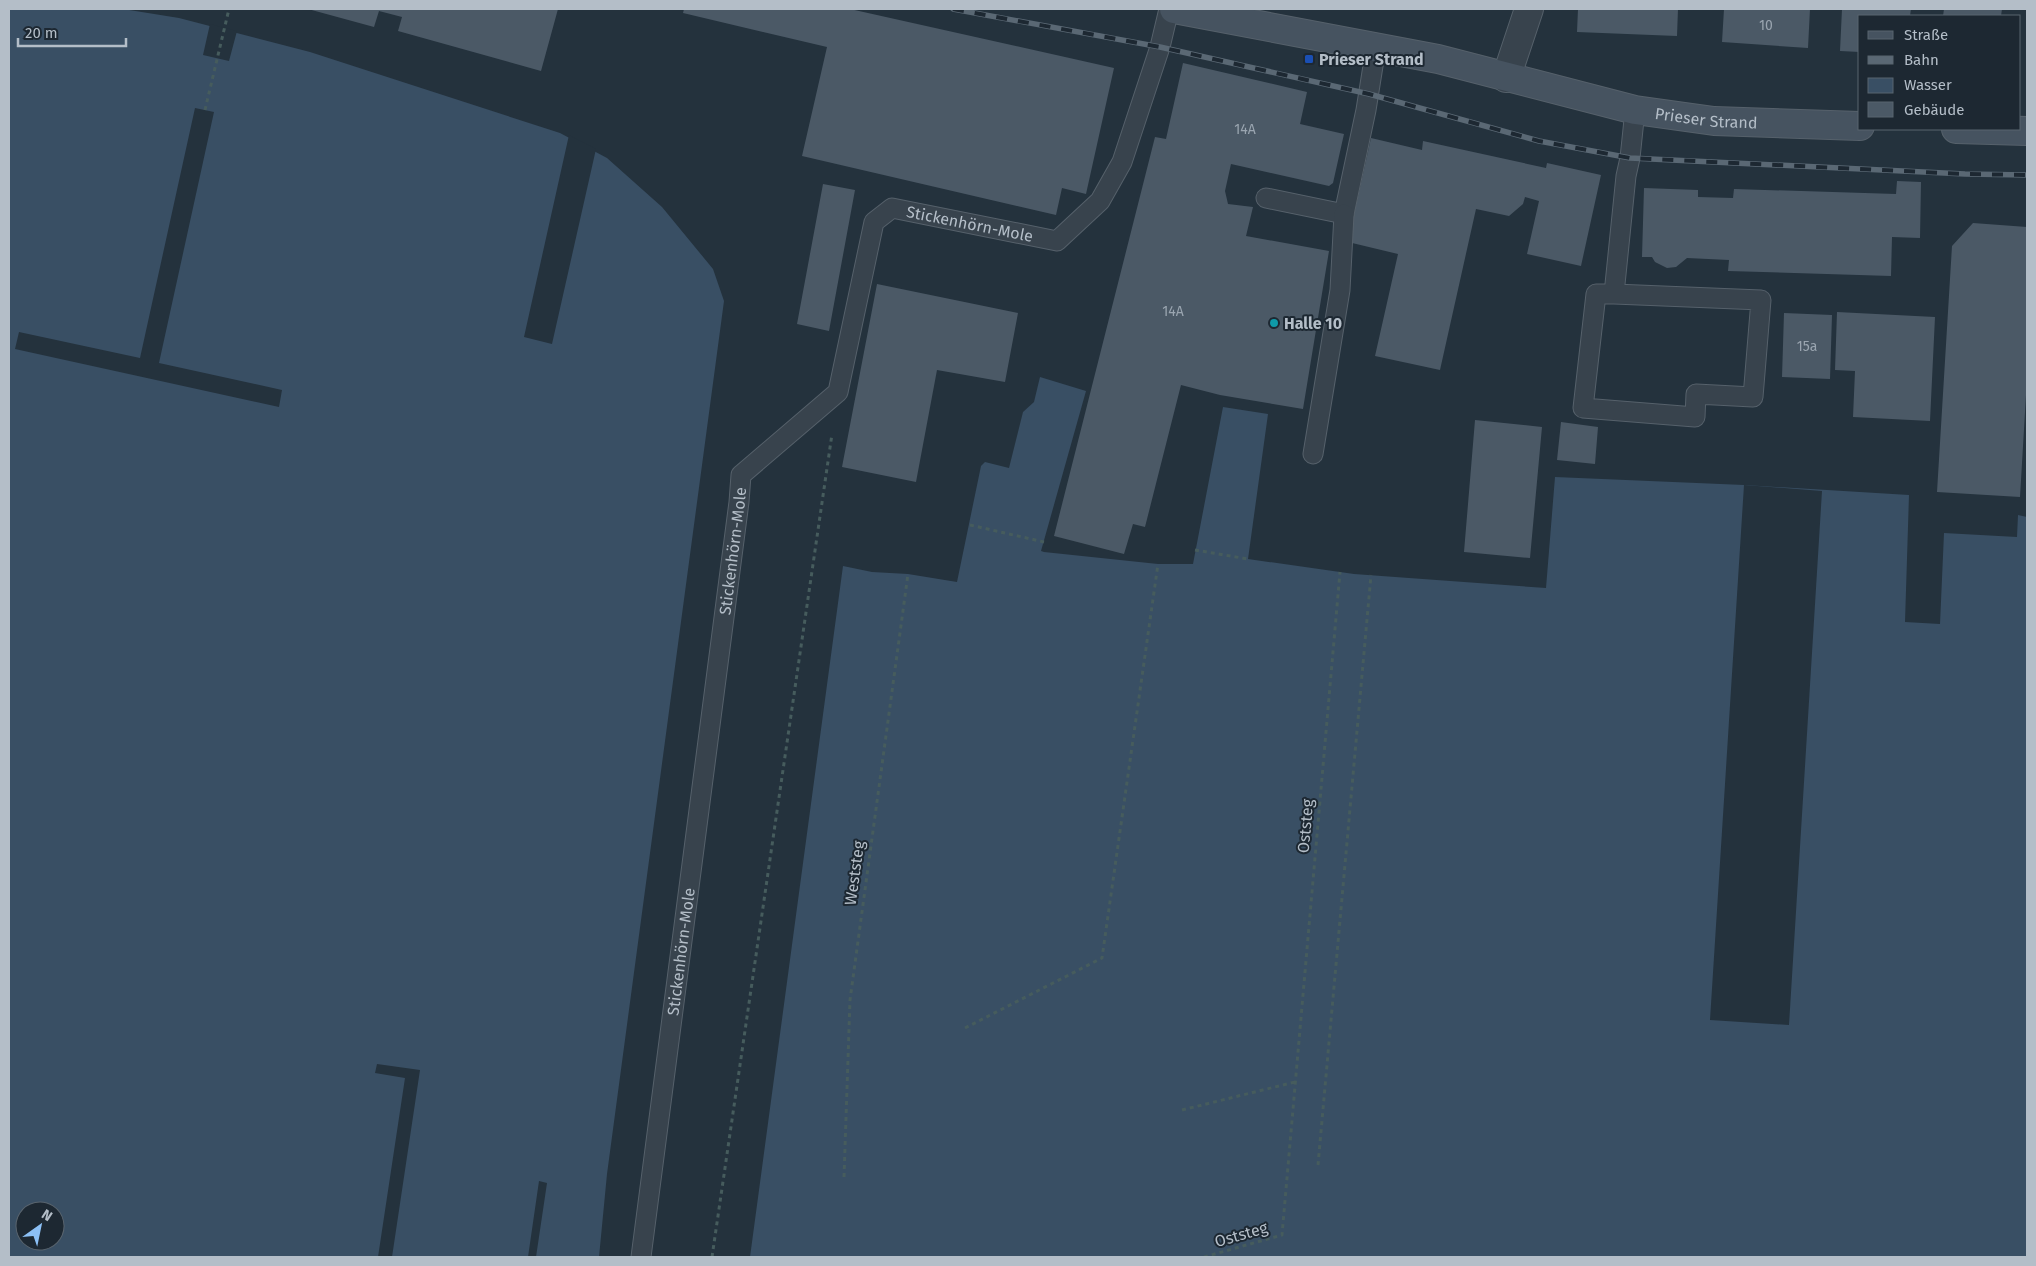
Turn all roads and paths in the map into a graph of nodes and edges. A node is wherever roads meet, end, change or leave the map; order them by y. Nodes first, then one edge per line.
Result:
1 (229, 9) edge
2 (1169, 9) edge
3 (1174, 9) edge
4 (1530, 9) edge
5 (1376, 47) junction
6 (1506, 78) junction
7 (205, 110) dead end
8 (1635, 110) junction
9 (1858, 126) edge
10 (1992, 130) edge
11 (2027, 131) edge
12 (1266, 198) dead end
13 (1344, 214) junction
14 (1614, 294) junction
15 (838, 392) junction
16 (1313, 454) dead end
17 (970, 525) dead end
18 (1044, 542) dead end
19 (1195, 550) dead end
20 (1248, 559) dead end
21 (1158, 564) dead end
22 (1340, 572) dead end
23 (908, 574) dead end
24 (1371, 575) dead end
25 (965, 1028) dead end
26 (1295, 1082) junction
27 (1182, 1110) dead end
28 (1318, 1165) dead end
29 (844, 1177) dead end
30 (641, 1257) edge
31 (712, 1257) edge
32 (1204, 1257) edge

1 - 7 path
2 - 15 lane, Stickenhörn-Mole
3 - 5 street, Prieser Strand
4 - 6 street
5 - 6 street, Prieser Strand
5 - 13 lane
6 - 8 street, Prieser Strand
8 - 9 street, Prieser Strand
8 - 14 lane
10 - 11 street
12 - 13 lane
13 - 16 lane
14 - 14 lane
15 - 30 lane, Stickenhörn-Mole
15 - 31 path
17 - 18 path
19 - 20 path
21 - 25 path
22 - 26 path, Oststeg
23 - 29 path, Weststeg
24 - 28 path
26 - 27 path
26 - 32 path, Oststeg

